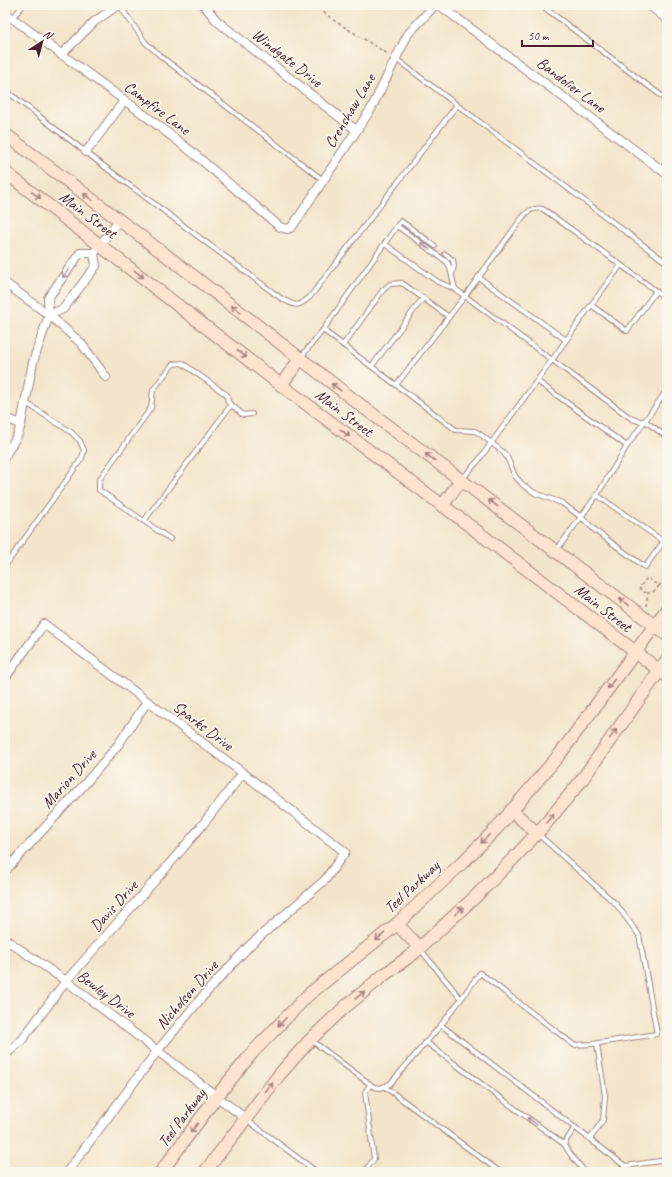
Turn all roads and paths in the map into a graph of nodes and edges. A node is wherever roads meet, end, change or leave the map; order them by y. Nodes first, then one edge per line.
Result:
1 (22, 5) edge
2 (118, 5) edge
3 (204, 5) edge
4 (314, 5) edge
5 (435, 5) edge
6 (439, 5) edge
7 (541, 5) edge
8 (653, 6) edge
9 (5, 13) edge
10 (12, 19) junction
11 (667, 19) edge
12 (61, 55) junction
13 (396, 59) junction
14 (5, 90) edge
15 (667, 100) edge
16 (124, 101) junction
17 (457, 105) junction
18 (356, 130) junction
19 (5, 134) edge
20 (86, 152) junction
21 (5, 172) edge
22 (667, 174) edge
23 (323, 180) junction
24 (119, 220) junction
25 (397, 226) junction
26 (287, 229) joint
27 (385, 244) junction
28 (435, 246) dead end
29 (98, 249) junction
30 (445, 254) dead end
31 (667, 263) edge
32 (621, 265) junction
33 (451, 274) junction
34 (478, 277) junction
35 (5, 283) edge
36 (455, 289) junction
37 (656, 291) junction
38 (464, 296) junction
39 (423, 298) junction
40 (667, 300) edge
41 (591, 305) junction
42 (49, 315) junction
43 (449, 317) junction
44 (323, 330) junction
45 (566, 340) junction
46 (343, 345) junction
47 (300, 359) junction
48 (552, 360) junction
49 (372, 366) junction
50 (106, 377) dead end
51 (537, 381) junction
52 (281, 385) junction
53 (396, 385) junction
54 (667, 390) edge
55 (24, 402) junction
56 (231, 405) junction
57 (252, 414) dead end
58 (5, 418) edge
59 (645, 421) junction
60 (21, 424) junction
61 (667, 437) edge
62 (491, 443) junction
63 (627, 446) junction
64 (5, 456) edge
65 (462, 480) junction
66 (597, 495) junction
67 (442, 506) junction
68 (581, 517) junction
69 (144, 521) junction
70 (667, 537) edge
71 (170, 539) dead end
72 (665, 543) edge
73 (556, 551) junction
74 (5, 566) edge
75 (667, 575) edge
76 (658, 586) junction
77 (648, 592) junction
78 (646, 608) dead end
79 (667, 610) edge
80 (655, 626) junction
81 (667, 635) edge
82 (634, 652) junction
83 (667, 660) edge
84 (663, 673) edge
85 (5, 678) edge
86 (147, 702) junction
87 (242, 773) junction
88 (511, 810) junction
89 (537, 833) junction
90 (345, 852) joint
91 (5, 871) edge
92 (397, 924) junction
93 (5, 939) edge
94 (420, 948) junction
95 (66, 981) junction
96 (461, 1000) junction
97 (441, 1025) junction
98 (310, 1040) junction
99 (426, 1042) junction
100 (597, 1044) junction
101 (158, 1050) junction
102 (5, 1055) edge
103 (370, 1085) junction
104 (386, 1087) junction
105 (217, 1096) junction
106 (245, 1118) junction
107 (575, 1127) junction
108 (590, 1139) junction
109 (564, 1144) junction
110 (667, 1160) edge
111 (67, 1172) edge
112 (161, 1172) edge
113 (205, 1172) edge
114 (317, 1172) edge
115 (364, 1172) edge
116 (500, 1172) edge
117 (585, 1172) edge

1 - 10 lane
2 - 12 street
2 - 23 lane
3 - 18 street, Windgate Drive
4 - 13 path
5 - 13 street, Crenshaw Lane
6 - 22 street, Bandolier Lane
7 - 15 lane
8 - 11 street
9 - 10 street, Campfire Lane
10 - 12 street, Campfire Lane
12 - 16 street, Campfire Lane
13 - 17 lane
13 - 18 street, Crenshaw Lane
14 - 20 lane
16 - 20 street
16 - 26 street, Campfire Lane
17 - 20 lane
17 - 31 lane
18 - 23 street, Crenshaw Lane
24 -> 19 main road, Main Street
21 -> 29 main road, Main Street
23 - 26 street, Crenshaw Lane
24 - 29 street
47 -> 24 main road, Main Street
25 - 27 lane
25 - 28 lane
33 -> 25 lane
27 - 36 lane
27 - 44 lane
29 - 42 street
29 -> 42 street
29 -> 52 main road, Main Street
30 - 33 lane
32 - 34 lane
32 - 37 lane
32 - 41 lane
33 - 36 lane
34 - 38 lane
34 - 45 lane
35 - 42 street
36 - 38 lane
37 - 40 lane
37 - 41 lane
38 - 43 lane
38 - 48 lane
39 - 43 lane
39 - 46 lane
39 - 49 lane
41 - 45 lane
42 - 50 street
42 - 55 street
43 - 53 lane
44 - 46 lane
44 - 47 lane
45 - 48 lane
46 - 49 lane
47 - 52 main road
65 -> 47 main road, Main Street
48 - 51 lane
48 - 59 lane
49 - 53 lane
51 - 62 lane
51 - 63 lane
52 -> 67 main road, Main Street
53 - 62 lane
54 - 59 lane
55 - 60 street
55 - 74 lane
56 - 57 lane
56 - 69 lane
56 - 69 lane
58 - 60 street
59 - 61 lane
59 - 63 lane
60 - 64 street
62 - 65 lane
62 - 68 lane
63 - 66 lane
65 - 67 main road
73 -> 65 main road, Main Street
66 - 68 lane
66 - 72 lane
67 - 82 main road, Main Street
68 - 72 lane
68 - 73 lane
69 - 71 lane
70 - 72 lane
80 -> 73 main road, Main Street
75 - 76 path
76 - 77 path
76 - 77 path
77 - 78 path
79 - 80 main road, Teel Parkway
80 - 81 main road, Main Street
80 - 82 main road, Teel Parkway
82 - 84 main road, Main Street
82 -> 88 main road, Teel Parkway
83 - 84 main road
89 -> 84 main road
85 - 86 street, Sparks Drive
86 - 87 street, Sparks Drive
86 - 91 street, Marion Drive
87 - 90 street, Sparks Drive
87 - 95 street, Davis Drive
88 - 89 main road
88 -> 92 main road, Teel Parkway
94 -> 89 main road
89 - 100 lane
90 - 101 street, Nicholson Drive
92 - 94 main road
92 -> 105 main road, Teel Parkway
93 - 95 street, Bewley Drive
94 - 96 lane
98 -> 94 main road
95 - 101 street, Bewley Drive
95 - 102 street, Davis Drive
96 - 97 lane
96 - 100 lane
97 - 99 lane
97 - 107 lane
98 - 103 lane
106 -> 98 main road
99 - 104 lane
109 -> 99 lane
100 - 108 lane
101 - 105 street, Bewley Drive
101 - 111 street, Nicholson Drive
103 - 104 lane
103 - 115 lane
104 - 116 lane
105 - 106 street, Bewley Drive
105 -> 112 main road, Teel Parkway
106 - 113 main road
106 - 114 lane
107 - 108 lane
107 - 109 lane
108 - 110 lane
109 - 117 lane

